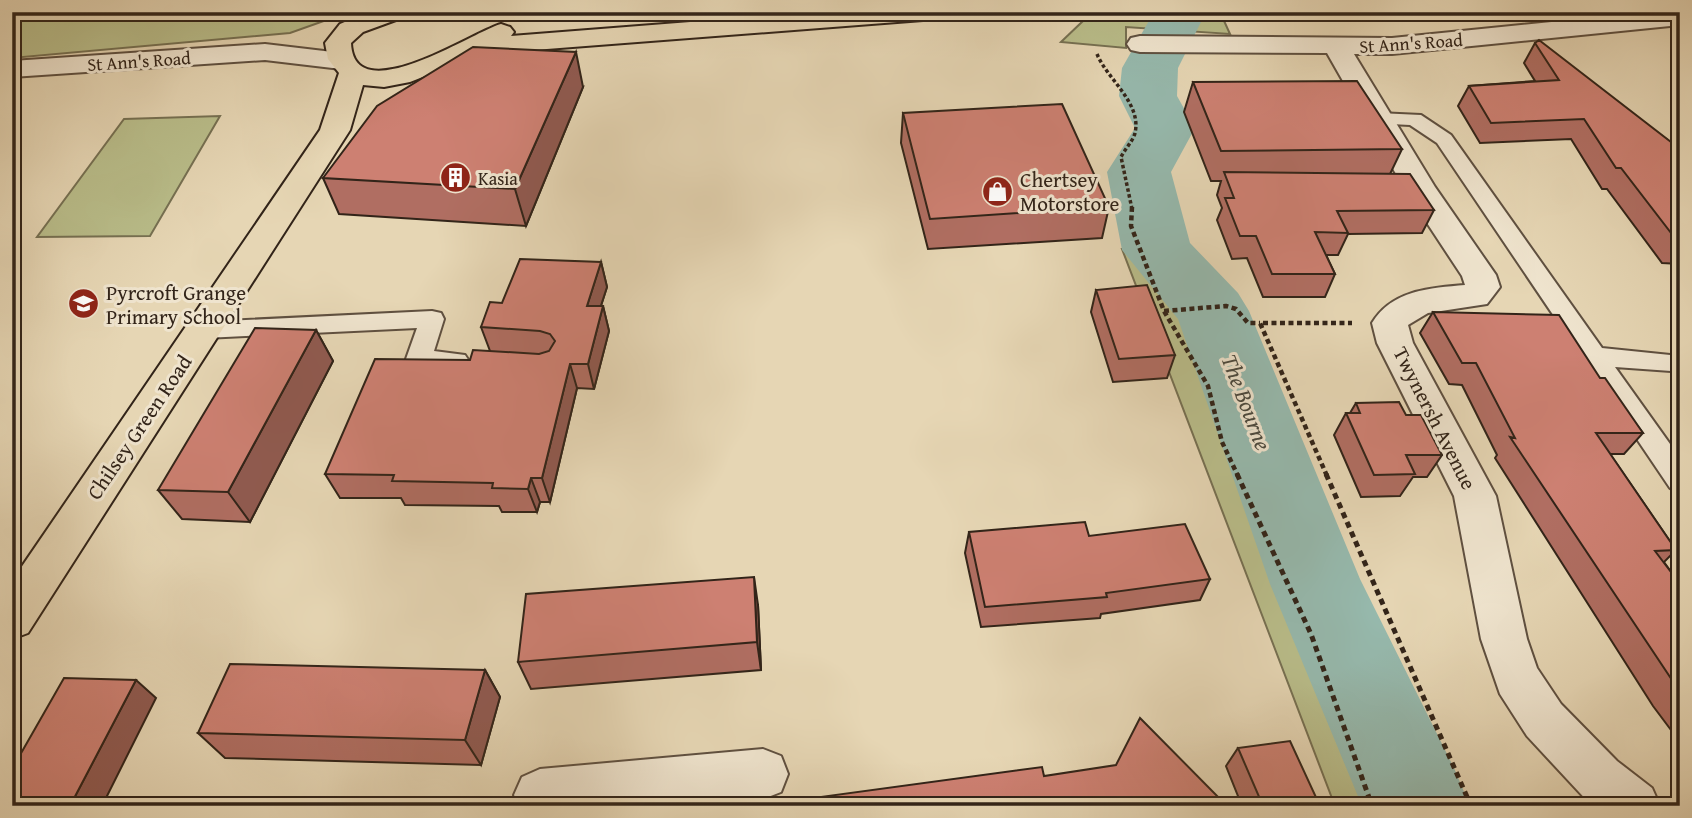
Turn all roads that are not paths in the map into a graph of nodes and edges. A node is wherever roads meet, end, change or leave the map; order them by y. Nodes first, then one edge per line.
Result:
1 (395, 12) edge
2 (730, 12) edge
3 (923, 12) edge
4 (511, 16) edge
5 (1680, 17) edge
6 (347, 30) junction
7 (1140, 44) dead end
8 (478, 46) junction
9 (1338, 48) junction
10 (265, 52) junction
11 (347, 67) junction
12 (12, 69) edge
13 (418, 72) junction
14 (1362, 100) junction
15 (335, 130) junction
16 (205, 330) junction
17 (1593, 356) junction
18 (1671, 362) dead end
19 (483, 363) edge
20 (1680, 480) edge
21 (12, 619) edge
22 (763, 774) dead end
23 (540, 794) dead end
24 (671, 794) edge
25 (1634, 806) edge

1 - 6 main road
2 - 4 main road
3 - 8 main road
4 - 8 main road
5 - 9 street, St Ann's Road
6 - 10 street, St Ann's Road
6 - 11 main road, Chilsey Green Road
7 - 9 street, St Ann's Road
8 - 13 main road
9 - 14 street, Twynersh Avenue
10 - 11 street, St Ann's Road
10 - 12 street, St Ann's Road
11 - 13 main road
11 - 15 main road, Chilsey Green Road
13 - 15 main road, Chilsey Green Road
14 - 17 lane
14 - 25 street, Twynersh Avenue
15 - 16 main road, Chilsey Green Road
16 - 19 lane
16 - 21 main road, Chilsey Green Road
17 - 18 lane
17 - 20 lane
22 - 24 street
23 - 24 street

